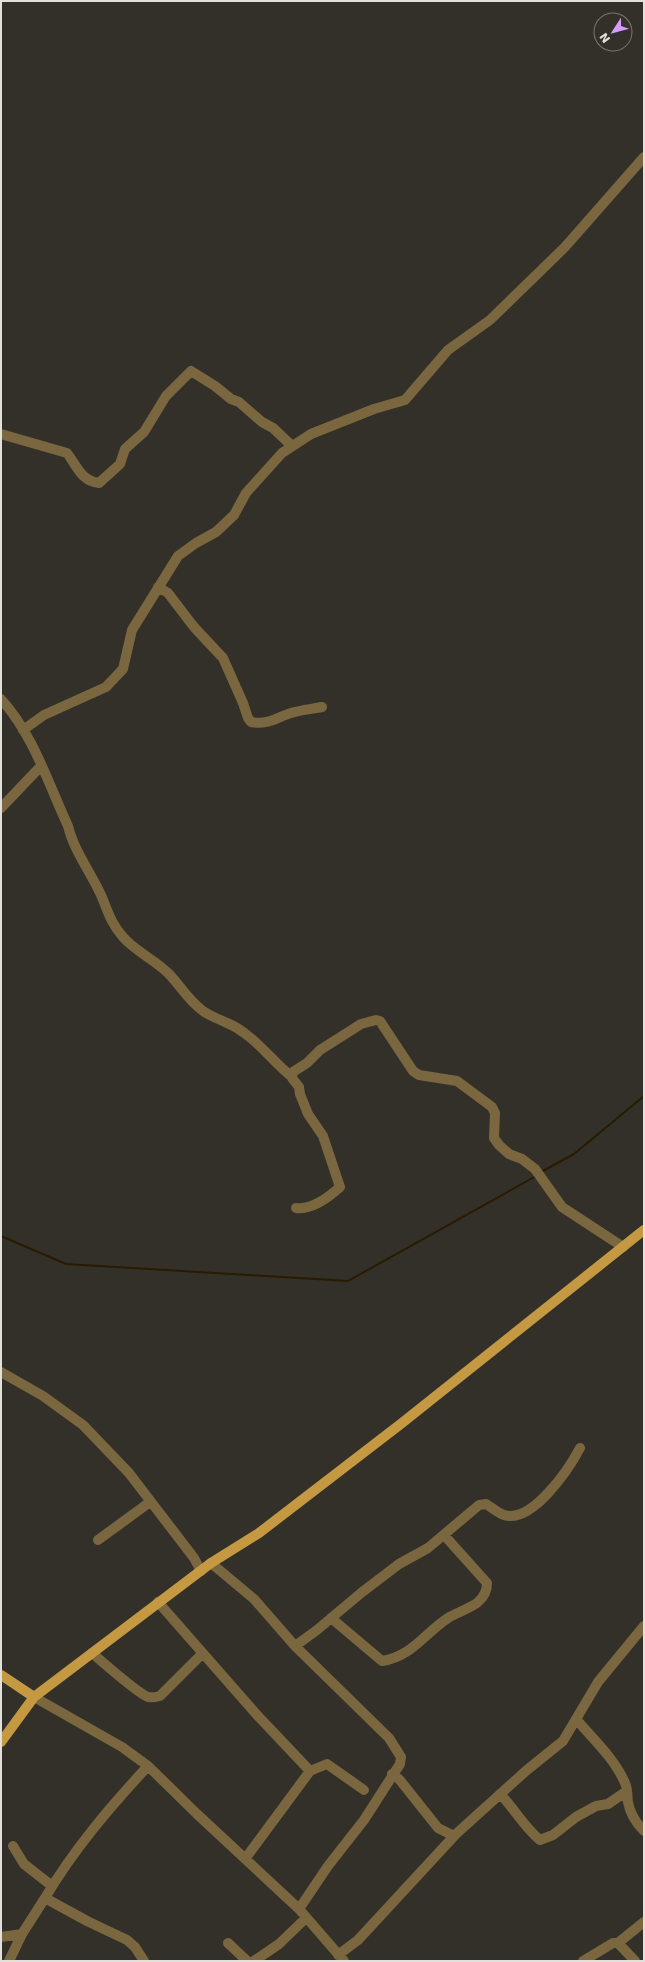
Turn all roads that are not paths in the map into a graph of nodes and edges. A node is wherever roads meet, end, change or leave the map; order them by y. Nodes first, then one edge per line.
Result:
1 (644, 157) edge
2 (1, 434) edge
3 (292, 446) junction
4 (158, 587) junction
5 (1, 699) edge
6 (322, 707) dead end
7 (23, 730) junction
8 (41, 766) junction
9 (1, 808) edge
10 (292, 1076) junction
11 (296, 1208) dead end
12 (644, 1230) edge
13 (623, 1246) junction
14 (1, 1372) edge
15 (580, 1448) dead end
16 (150, 1502) junction
17 (444, 1535) junction
18 (98, 1540) dead end
19 (211, 1563) junction
20 (201, 1571) junction
21 (158, 1602) junction
22 (332, 1618) junction
23 (644, 1626) edge
24 (295, 1646) junction
25 (92, 1653) junction
26 (202, 1654) junction
27 (1, 1675) edge
28 (34, 1697) junction
29 (576, 1719) junction
30 (1, 1742) edge
31 (148, 1766) junction
32 (310, 1771) junction
33 (392, 1774) junction
34 (364, 1790) dead end
35 (627, 1791) junction
36 (500, 1794) junction
37 (644, 1831) edge
38 (454, 1836) junction
39 (13, 1846) dead end
40 (245, 1859) junction
41 (52, 1886) junction
42 (45, 1898) junction
43 (299, 1909) junction
44 (306, 1918) junction
45 (644, 1922) edge
46 (22, 1934) junction
47 (1, 1937) edge
48 (228, 1943) dead end
49 (618, 1943) junction
50 (341, 1958) edge
51 (9, 1961) edge
52 (144, 1961) edge
53 (247, 1961) edge
54 (254, 1961) edge
55 (583, 1961) edge
56 (635, 1961) edge

1 - 3 street
2 - 3 street
3 - 4 street
4 - 6 street
4 - 7 street
5 - 7 street
7 - 8 street
8 - 9 street
8 - 10 street
10 - 11 street
10 - 13 street
12 - 13 main road
13 - 19 main road
14 - 16 street
15 - 17 street
16 - 18 street
16 - 20 street
17 - 22 street
17 - 22 street
19 - 20 main road
19 - 24 street
20 - 21 main road
21 - 25 main road
21 - 26 street
22 - 24 street
23 - 29 street
24 - 33 street
25 - 26 street
25 - 28 main road
26 - 32 street
27 - 28 main road
28 - 30 main road
28 - 31 street
29 - 35 street
29 - 36 street
31 - 40 street
31 - 41 street
32 - 34 street
32 - 40 street
33 - 38 street
33 - 43 street
35 - 36 street
35 - 37 street
36 - 38 street
38 - 50 street
39 - 41 street
40 - 43 street
41 - 42 street
42 - 46 street
42 - 52 street
43 - 44 street
44 - 50 street
44 - 54 street
45 - 49 street
46 - 47 street
46 - 51 street
48 - 53 street
49 - 55 street
49 - 56 street

